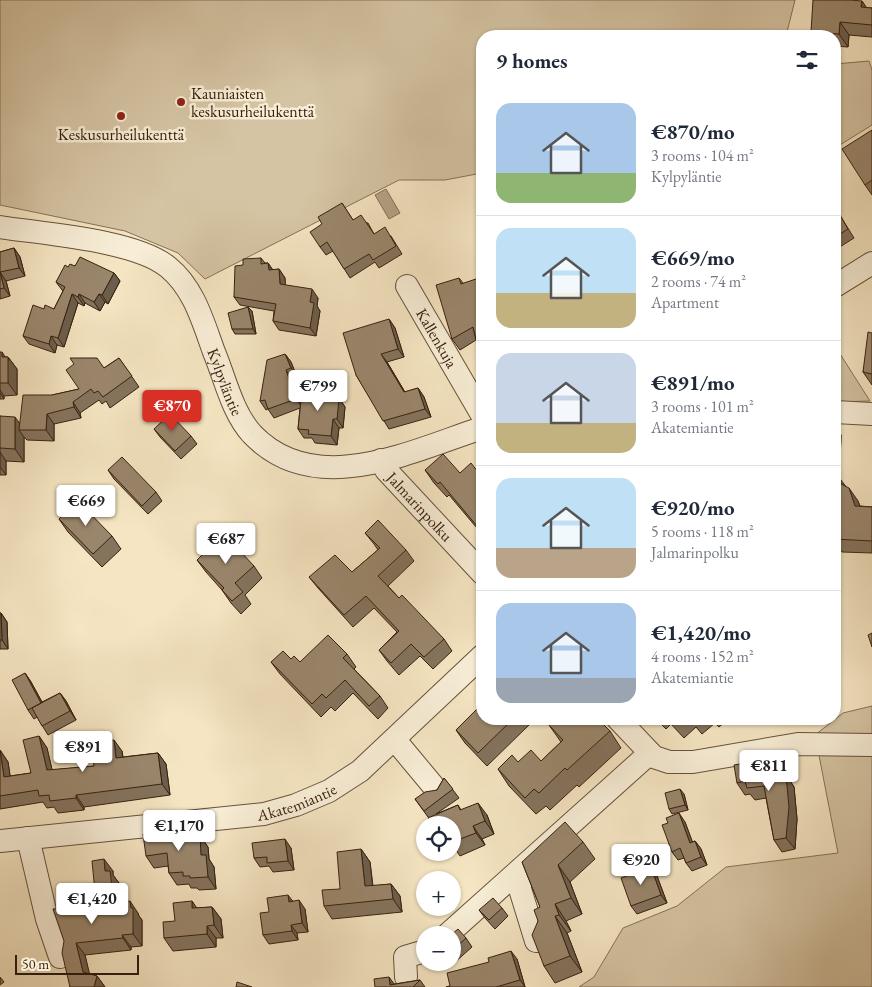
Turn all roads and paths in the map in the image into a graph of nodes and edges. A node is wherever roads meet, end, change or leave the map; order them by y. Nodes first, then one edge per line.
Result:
1 (0, 227) edge
2 (872, 263) edge
3 (841, 282) edge
4 (407, 286) dead end
5 (476, 405) edge
6 (841, 412) edge
7 (872, 414) edge
8 (476, 430) edge
9 (381, 460) junction
10 (476, 567) edge
11 (476, 662) edge
12 (624, 725) edge
13 (395, 740) junction
14 (872, 745) edge
15 (650, 753) junction
16 (435, 788) edge
17 (28, 838) junction
18 (0, 841) edge
19 (520, 870) junction
20 (457, 926) edge
21 (536, 941) edge
22 (416, 954) edge
23 (60, 957) edge
24 (406, 977) dead end

1 - 9 street, Kylpyläntie
2 - 3 street
4 - 5 street, Kallenkuja
6 - 7 street
8 - 9 street, Kylpyläntie
9 - 10 street, Jalmarinpolku
11 - 13 street, Akatemiantie
12 - 15 street
13 - 16 street
13 - 17 street, Akatemiantie
14 - 15 street
15 - 19 street
17 - 18 street, Akatemiantie
17 - 23 street
19 - 20 street
19 - 21 street
22 - 24 street

